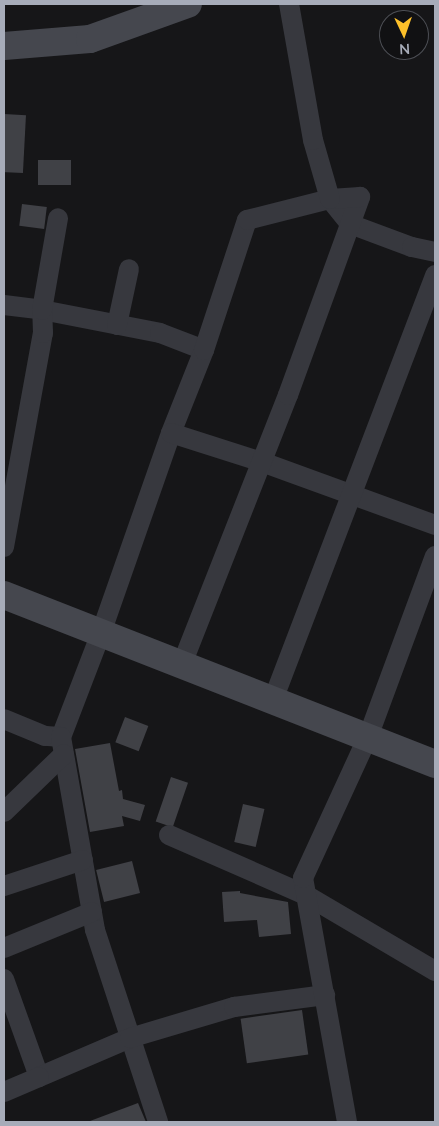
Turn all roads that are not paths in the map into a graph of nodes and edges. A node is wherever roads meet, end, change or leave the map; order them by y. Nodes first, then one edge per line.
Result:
1 (188, 4) edge
2 (289, 4) edge
3 (4, 46) edge
4 (330, 199) junction
5 (58, 218) dead end
6 (350, 224) junction
7 (435, 252) edge
8 (129, 268) dead end
9 (435, 275) edge
10 (4, 305) edge
11 (42, 310) junction
12 (117, 325) junction
13 (204, 350) junction
14 (171, 433) junction
15 (262, 462) junction
16 (352, 494) junction
17 (435, 525) edge
18 (4, 547) edge
19 (435, 556) edge
20 (4, 594) edge
21 (101, 632) junction
22 (182, 664) junction
23 (273, 700) junction
24 (4, 719) edge
25 (368, 737) junction
26 (63, 746) junction
27 (435, 764) edge
28 (4, 812) edge
29 (169, 835) dead end
30 (83, 860) junction
31 (4, 886) edge
32 (306, 895) junction
33 (92, 912) junction
34 (4, 948) edge
35 (435, 971) edge
36 (4, 979) edge
37 (325, 995) junction
38 (130, 1038) junction
39 (39, 1077) junction
40 (4, 1092) edge
41 (158, 1122) edge
42 (347, 1122) edge

1 - 3 main road
2 - 4 street
4 - 6 street
4 - 13 street
5 - 11 street
6 - 7 street
6 - 15 street
8 - 12 street
9 - 16 street
10 - 11 street
11 - 12 street
11 - 18 street
12 - 13 street
13 - 14 street
14 - 15 street
14 - 21 street
15 - 16 street
15 - 22 street
16 - 17 street
16 - 23 street
19 - 25 street
20 - 21 main road
21 - 22 main road
21 - 26 street
22 - 23 main road
23 - 25 main road
24 - 26 street
25 - 27 main road
25 - 32 street
26 - 28 street
26 - 30 street
29 - 32 street
30 - 31 street
30 - 33 street
32 - 35 street
32 - 37 street
33 - 34 street
33 - 38 street
36 - 39 street
37 - 38 street
37 - 42 street
38 - 39 street
38 - 41 street
39 - 40 street

